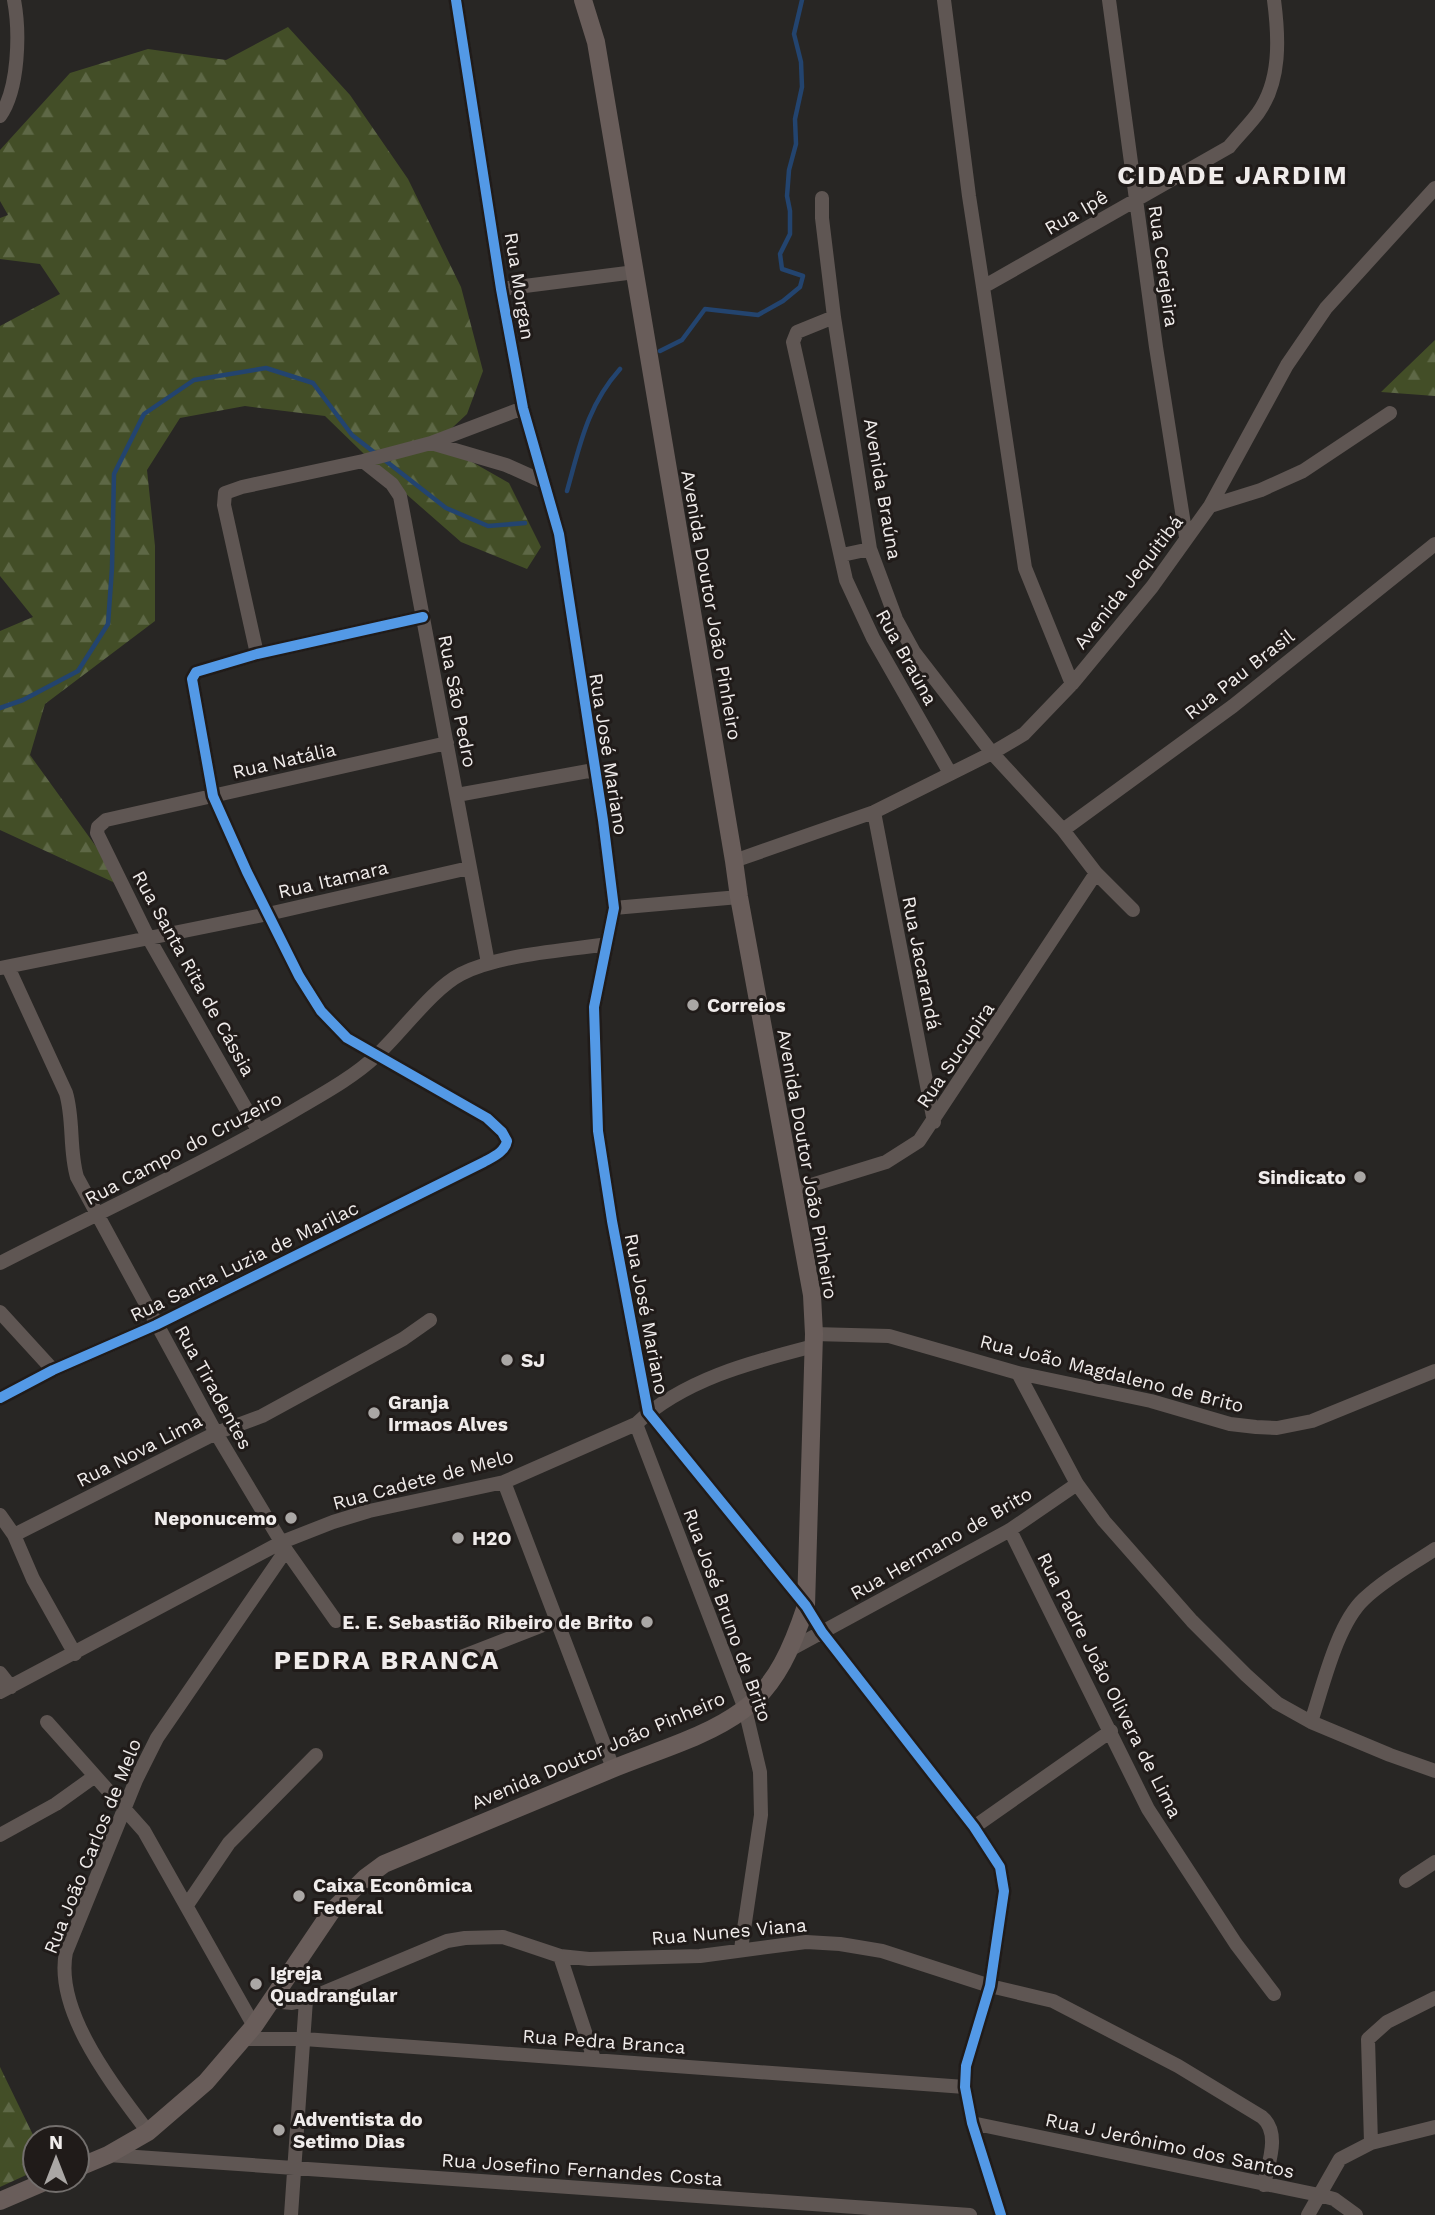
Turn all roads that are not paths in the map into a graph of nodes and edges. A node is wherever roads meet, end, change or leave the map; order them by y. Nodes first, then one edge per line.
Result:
1 (15, 0) edge
2 (456, 0) edge
3 (583, 0) edge
4 (944, 0) edge
5 (1109, 0) edge
6 (1274, 0) edge
7 (0, 116) edge
8 (1435, 188) edge
9 (822, 198) dead end
10 (1135, 201) junction
11 (635, 272) junction
12 (983, 287) junction
13 (501, 289) junction
14 (834, 317) junction
15 (523, 408) junction
16 (1390, 413) dead end
17 (431, 443) junction
18 (363, 461) junction
19 (544, 482) junction
20 (1210, 506) junction
21 (1186, 537) junction
22 (1435, 544) edge
23 (870, 550) junction
24 (842, 555) junction
25 (565, 575) joint
26 (423, 617) junction
27 (257, 654) junction
28 (1072, 684) junction
29 (447, 743) junction
30 (992, 754) junction
31 (594, 770) junction
32 (950, 773) junction
33 (457, 795) junction
34 (212, 796) junction
35 (874, 812) junction
36 (1063, 830) junction
37 (97, 834) joint
38 (734, 861) junction
39 (469, 868) junction
40 (1097, 873) junction
41 (739, 897) junction
42 (614, 908) junction
43 (1133, 910) dead end
44 (268, 914) junction
45 (148, 937) junction
46 (607, 944) junction
47 (488, 963) junction
48 (4, 967) edge
49 (377, 1055) junction
50 (934, 1122) junction
51 (258, 1130) junction
52 (792, 1191) junction
53 (98, 1215) junction
54 (0, 1263) edge
55 (0, 1312) edge
56 (430, 1320) dead end
57 (156, 1325) junction
58 (814, 1340) junction
59 (52, 1370) junction
60 (1435, 1371) edge
61 (1018, 1373) junction
62 (0, 1398) edge
63 (648, 1412) junction
64 (636, 1424) junction
65 (216, 1433) junction
66 (670, 1440) junction
67 (647, 1451) junction
68 (504, 1482) junction
69 (1077, 1484) junction
70 (0, 1515) edge
71 (1010, 1530) junction
72 (14, 1535) junction
73 (284, 1546) junction
74 (1435, 1549) edge
75 (806, 1606) junction
76 (556, 1620) junction
77 (336, 1621) dead end
78 (822, 1632) junction
79 (791, 1649) junction
80 (75, 1654) junction
81 (443, 1664) dead end
82 (0, 1674) edge
83 (6, 1690) edge
84 (745, 1709) junction
85 (47, 1722) dead end
86 (1311, 1722) junction
87 (1111, 1731) junction
88 (316, 1755) dead end
89 (613, 1768) junction
90 (1435, 1770) edge
91 (95, 1776) junction
92 (125, 1809) junction
93 (974, 1827) junction
94 (0, 1835) edge
95 (1435, 1862) edge
96 (1406, 1881) dead end
97 (187, 1905) junction
98 (741, 1949) junction
99 (560, 1956) junction
100 (990, 1986) junction
101 (1274, 1994) dead end
102 (1435, 1998) edge
103 (306, 2000) junction
104 (272, 2001) junction
105 (254, 2026) junction
106 (241, 2039) junction
107 (304, 2039) junction
108 (594, 2059) junction
109 (965, 2087) junction
110 (972, 2123) junction
111 (1435, 2127) edge
112 (148, 2132) junction
113 (1371, 2143) junction
114 (108, 2155) junction
115 (91, 2162) edge
116 (295, 2169) junction
117 (1264, 2185) junction
118 (21, 2192) edge
119 (1319, 2195) junction
120 (0, 2201) edge
121 (833, 2210) edge
122 (291, 2215) edge
123 (970, 2215) edge
124 (1001, 2215) edge
125 (1308, 2215) edge
126 (1356, 2215) edge

1 - 7 street
2 - 13 street, Rua Morgan
3 - 11 main road, Avenida Doutor João Pinheiro
4 - 12 street
5 - 10 street, Rua Cerejeira
6 - 10 street, Rua Ipê
8 - 20 street, Avenida Jequitibá
9 - 14 street, Avenida Braúna
10 - 12 street, Rua Ipê
10 - 21 street, Rua Cerejeira
11 - 13 street
11 - 38 main road, Avenida Doutor João Pinheiro
12 - 28 street
13 - 15 street, Rua Morgan
14 - 23 street, Avenida Braúna
14 - 24 street, Rua Braúna
15 - 17 street
15 - 19 street, Rua Morgan
16 - 20 street
17 - 18 street
17 - 19 street
18 - 26 street, Rua São Pedro
18 - 27 street
19 - 25 street, Rua Morgan
20 - 21 street, Avenida Jequitibá
21 - 28 street, Avenida Jequitibá
22 - 36 street, Rua Pau Brasil
23 - 24 street
23 - 30 street, Avenida Braúna
24 - 32 street, Rua Braúna
25 - 31 street, Rua José Mariano
26 - 27 street
26 - 29 street, Rua São Pedro
27 - 34 street
28 - 30 street, Avenida Jequitibá
29 - 33 street, Rua São Pedro
29 - 34 street, Rua Natália
30 - 32 street, Avenida Jequitibá
30 - 36 street, Avenida Braúna
31 - 33 street
31 - 42 street, Rua José Mariano
32 - 35 street, Avenida Jequitibá
33 - 39 street, Rua São Pedro
34 - 37 street, Rua Natália
34 - 44 street
35 - 38 street, Avenida Jequitibá
35 - 50 street, Rua Jacarandá
36 - 40 street, Avenida Braúna
37 - 45 street, Rua Santa Rita de Cássia
38 - 41 main road, Avenida Doutor João Pinheiro
39 - 44 street, Rua Itamara
39 - 47 street, Rua São Pedro
40 - 43 street, Avenida Braúna
40 - 50 street, Rua Sucupira
41 - 42 street
41 - 52 main road, Avenida Doutor João Pinheiro
42 - 46 street, Rua José Mariano
44 - 45 street, Rua Itamara
44 - 49 street
45 - 48 street, Rua Itamara
45 - 51 street, Rua Santa Rita de Cássia
46 - 47 street, Rua Campo do Cruzeiro
46 - 63 street, Rua José Mariano
47 - 49 street, Rua Campo do Cruzeiro
48 - 53 street, Rua Tiradentes
49 - 51 street, Rua Campo do Cruzeiro
49 - 57 street, Rua Santa Luzia de Marilac
50 - 52 street, Rua Sucupira
51 - 53 street, Rua Campo do Cruzeiro
52 - 58 main road, Avenida Doutor João Pinheiro
53 - 54 street, Rua Campo do Cruzeiro
53 - 57 street, Rua Tiradentes
55 - 59 street
56 - 65 street, Rua Nova Lima
57 - 59 street, Rua Santa Luzia de Marilac
57 - 65 street, Rua Tiradentes
58 - 61 street, Rua João Magdaleno de Brito
58 - 63 street, Rua Cadete de Melo
58 - 75 main road, Avenida Doutor João Pinheiro
59 - 62 street, Rua Santa Luzia de Marilac
60 - 61 street, Rua João Magdaleno de Brito
61 - 69 street
63 - 64 street, Rua Cadete de Melo
63 - 66 street, Rua José Mariano
64 - 67 street, Rua José Bruno de Brito
64 - 68 street, Rua Cadete de Melo
65 - 72 street, Rua Nova Lima
65 - 73 street, Rua Tiradentes
66 - 67 street
66 - 75 street, Rua José Mariano
67 - 84 street, Rua José Bruno de Brito
68 - 73 street, Rua Cadete de Melo
68 - 76 street
69 - 71 street, Rua Hermano de Brito
69 - 86 street
70 - 72 street
71 - 78 street, Rua Hermano de Brito
71 - 87 street, Rua Padre João Olivera de Lima
72 - 80 street
73 - 77 street, Rua Tiradentes
73 - 80 street, Rua Cadete de Melo
73 - 92 street, Rua João Carlos de Melo
74 - 86 street
75 - 78 street, Rua José Mariano
75 - 79 main road, Avenida Doutor João Pinheiro
76 - 81 street
76 - 89 street
78 - 79 street, Rua Hermano de Brito
78 - 93 street, Rua José Mariano
79 - 84 main road, Avenida Doutor João Pinheiro
80 - 83 street, Rua Cadete de Melo
82 - 83 street
84 - 89 main road, Avenida Doutor João Pinheiro
84 - 98 street, Rua José Bruno de Brito
85 - 91 street
86 - 90 street
87 - 93 street
87 - 101 street, Rua Padre João Olivera de Lima
88 - 97 street
89 - 104 main road, Avenida Doutor João Pinheiro
91 - 92 street
91 - 94 street
92 - 97 street
92 - 112 street, Rua João Carlos de Melo
93 - 100 street, Rua José Mariano
95 - 96 street
97 - 105 street
98 - 99 street, Rua Nunes Viana
98 - 100 street, Rua Nunes Viana
99 - 103 street, Rua Nunes Viana
99 - 108 street
100 - 109 street, Rua José Mariano
100 - 117 street, Rua Nunes Viana
102 - 113 street
103 - 104 street, Rua Nunes Viana
103 - 107 street
104 - 105 main road, Avenida Doutor João Pinheiro
105 - 106 main road, Avenida Doutor João Pinheiro
106 - 107 street, Rua Pedra Branca
106 - 112 main road, Avenida Doutor João Pinheiro
107 - 108 street, Rua Pedra Branca
107 - 116 street
108 - 109 street, Rua Pedra Branca
109 - 110 street, Rua José Mariano
110 - 117 street, Rua J Jerônimo dos Santos
110 - 124 street, Rua José Mariano
111 - 113 street
112 - 114 main road, Avenida Doutor João Pinheiro
113 - 119 street
114 - 115 main road, Avenida Doutor João Pinheiro
114 - 116 street, Rua Josefino Fernandes Costa
116 - 121 street, Rua Josefino Fernandes Costa
116 - 122 street
117 - 119 street, Rua J Jerônimo dos Santos
118 - 120 main road
119 - 125 street
119 - 126 street, Rua J Jerônimo dos Santos
121 - 123 street, Rua Josefino Fernandes Costa

